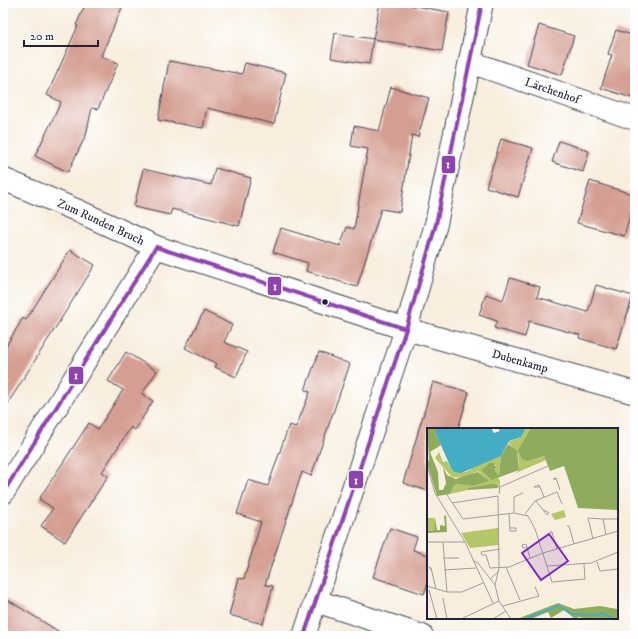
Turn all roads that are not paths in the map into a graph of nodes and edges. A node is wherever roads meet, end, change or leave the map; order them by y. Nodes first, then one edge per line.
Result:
1 (482, 3) edge
2 (470, 62) junction
3 (635, 119) edge
4 (3, 180) edge
5 (156, 248) junction
6 (406, 329) junction
7 (635, 393) edge
8 (3, 493) edge
9 (316, 601) junction
10 (304, 636) edge
11 (422, 636) edge

1 - 2 street
2 - 3 street, Lärchenhof
2 - 6 street
4 - 5 street, Zum Runden Bruch
5 - 6 street, Zum Runden Bruch
5 - 8 street
6 - 7 street, Dubenkamp
6 - 9 street
9 - 10 street
9 - 11 street

